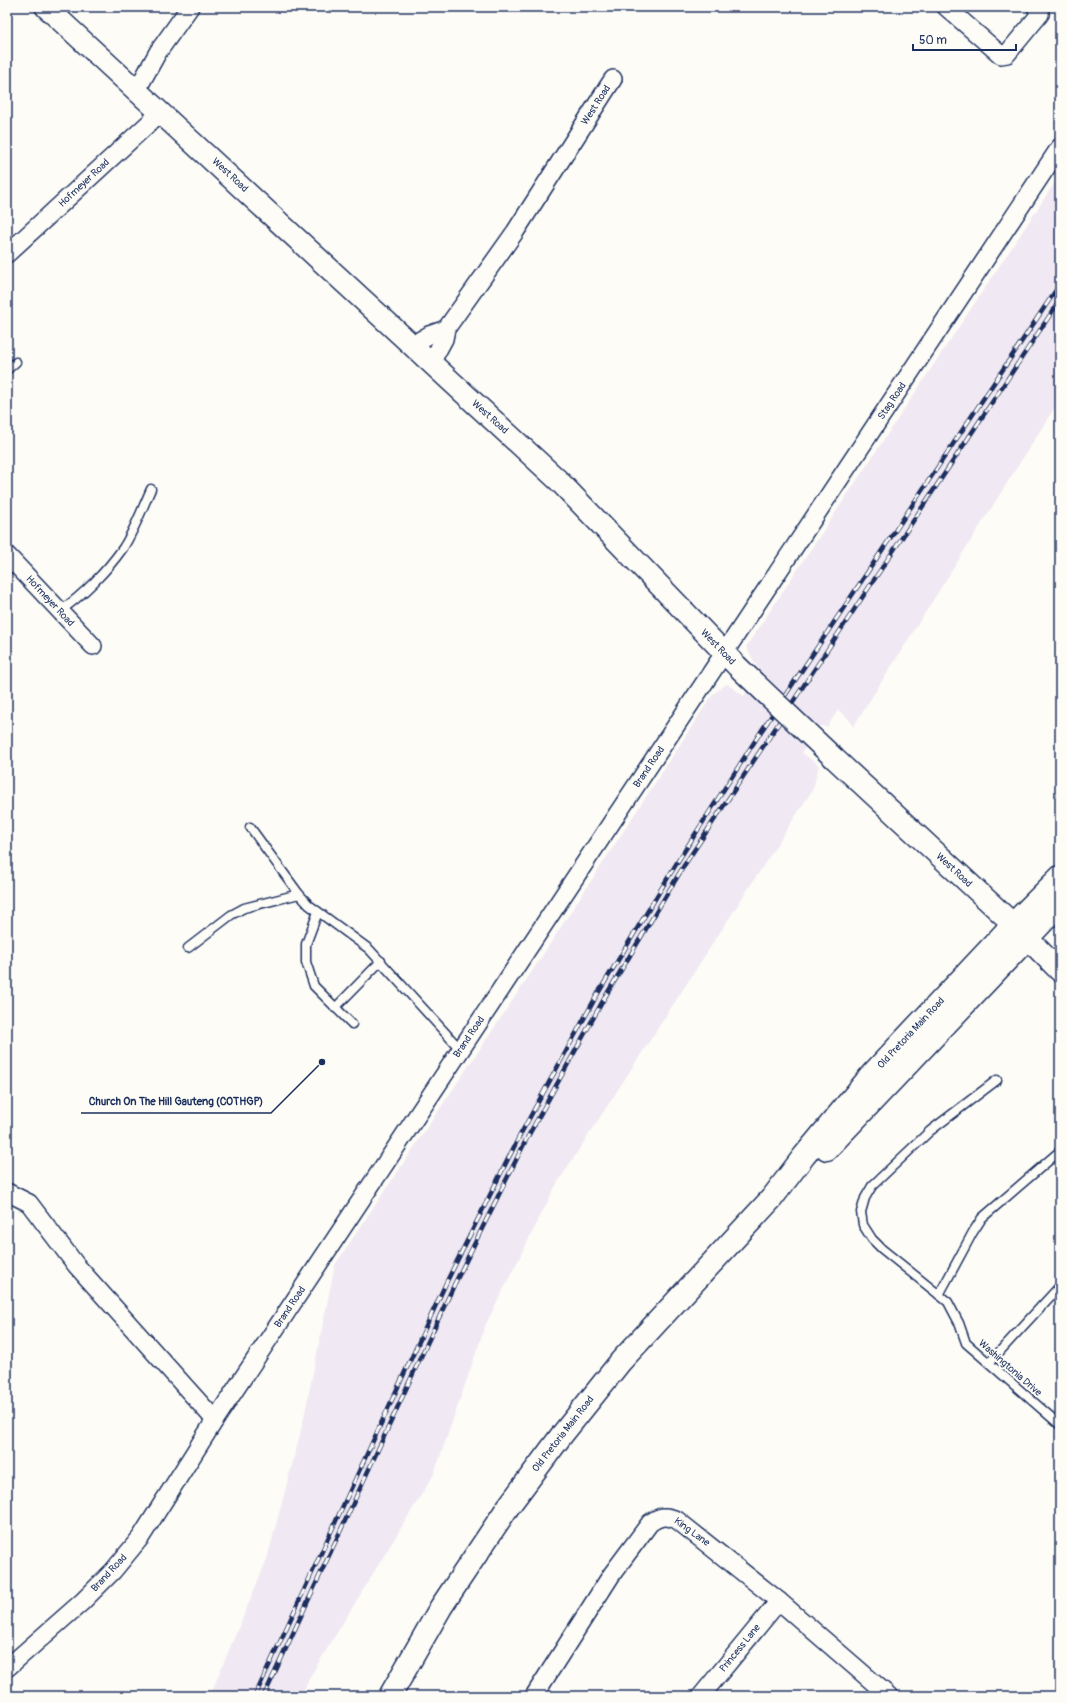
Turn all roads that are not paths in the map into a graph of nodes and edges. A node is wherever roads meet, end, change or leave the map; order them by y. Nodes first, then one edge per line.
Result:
1 (46, 7) edge
2 (190, 7) edge
3 (946, 7) edge
4 (1036, 7) edge
5 (613, 79) dead end
6 (137, 90) junction
7 (161, 112) junction
8 (1060, 147) edge
9 (7, 254) edge
10 (446, 329) junction
11 (412, 345) junction
12 (16, 362) dead end
13 (431, 363) junction
14 (7, 370) edge
15 (151, 489) dead end
16 (7, 555) edge
17 (60, 611) junction
18 (93, 646) dead end
19 (730, 660) junction
20 (250, 827) dead end
21 (1060, 877) edge
22 (299, 894) junction
23 (1060, 904) edge
24 (318, 912) junction
25 (1020, 931) junction
26 (188, 948) dead end
27 (381, 961) junction
28 (1060, 971) edge
29 (335, 1008) junction
30 (352, 1024) dead end
31 (461, 1050) junction
32 (997, 1080) dead end
33 (1060, 1151) edge
34 (7, 1192) edge
35 (1060, 1286) edge
36 (939, 1295) junction
37 (989, 1363) junction
38 (214, 1420) junction
39 (1060, 1425) edge
40 (779, 1601) junction
41 (7, 1668) edge
42 (390, 1696) edge
43 (534, 1696) edge
44 (701, 1696) edge
45 (889, 1696) edge

1 - 6 street, West Road
2 - 6 street
3 - 4 street
5 - 10 street, West Road
6 - 7 street, West Road
7 - 9 street, Hofmeyer Road
7 - 11 street, West Road
8 - 19 street, Stag Road
10 - 11 street
10 - 13 street, West Road
11 - 13 street, West Road
12 - 14 lane
13 - 19 street, West Road
15 - 17 lane
16 - 17 street, Hofmeyer Road
17 - 18 street, Hofmeyer Road
19 - 25 street, West Road, bridge
19 - 31 street, Brand Road
20 - 22 lane
21 - 25 main road, Old Pretoria Main Road
22 - 24 lane
22 - 26 lane
23 - 25 main road, Old Pretoria Main Road
24 - 27 lane
24 - 29 lane
25 - 28 street, West Road
25 - 42 main road, Old Pretoria Main Road
27 - 29 lane
27 - 31 lane
29 - 30 lane
31 - 38 street, Brand Road
32 - 36 lane
33 - 36 lane
34 - 38 street
35 - 37 lane
36 - 37 lane, Washingtonia Drive
37 - 39 lane, Washingtonia Drive
38 - 41 street, Brand Road
40 - 43 street, King Lane
40 - 44 street, Princess Lane
40 - 45 street, King Lane

